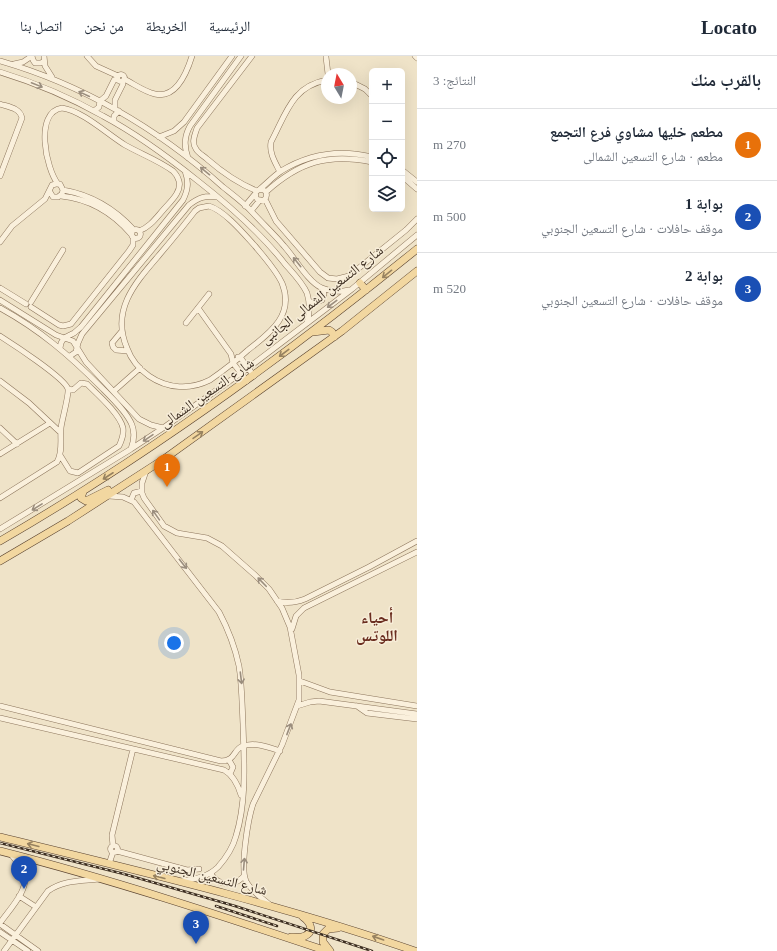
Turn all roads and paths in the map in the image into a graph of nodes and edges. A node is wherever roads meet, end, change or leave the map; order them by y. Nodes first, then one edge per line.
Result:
1 (32, 56) edge
2 (87, 56) edge
3 (232, 56) edge
4 (241, 56) edge
5 (252, 56) edge
6 (415, 56) edge
7 (191, 57) edge
8 (326, 57) dead end
9 (44, 58) edge
10 (417, 58) edge
11 (0, 61) edge
12 (13, 65) junction
13 (327, 68) edge
14 (0, 72) edge
15 (121, 79) junction
16 (54, 80) junction
17 (321, 81) edge
18 (357, 85) edge
19 (369, 93) edge
20 (100, 101) junction
21 (0, 104) edge
22 (117, 110) junction
23 (94, 111) junction
24 (114, 122) junction
25 (181, 125) junction
26 (188, 130) junction
27 (159, 137) junction
28 (369, 156) edge
29 (188, 158) junction
30 (369, 161) edge
31 (185, 170) junction
32 (280, 172) junction
33 (405, 172) edge
34 (52, 175) junction
35 (0, 176) edge
36 (405, 179) edge
37 (417, 182) edge
38 (58, 184) junction
39 (50, 189) junction
40 (417, 189) edge
41 (63, 190) junction
42 (257, 191) junction
43 (266, 192) junction
44 (58, 197) junction
45 (218, 197) junction
46 (262, 199) junction
47 (239, 201) junction
48 (42, 202) junction
49 (245, 206) junction
50 (232, 208) junction
51 (253, 213) junction
52 (417, 219) edge
53 (248, 223) junction
54 (135, 234) junction
55 (417, 235) edge
56 (150, 241) junction
57 (0, 242) edge
58 (156, 245) junction
59 (146, 247) junction
60 (417, 249) edge
61 (63, 250) dead end
62 (151, 251) junction
63 (143, 261) junction
64 (150, 266) junction
65 (138, 269) junction
66 (417, 272) edge
67 (144, 274) junction
68 (360, 283) junction
69 (0, 287) edge
70 (322, 288) junction
71 (352, 289) junction
72 (366, 290) junction
73 (209, 294) dead end
74 (0, 300) edge
75 (309, 301) junction
76 (29, 304) junction
77 (0, 308) edge
78 (198, 308) junction
79 (186, 323) dead end
80 (307, 323) junction
81 (122, 331) junction
82 (311, 332) junction
83 (0, 336) edge
84 (66, 337) junction
85 (334, 338) junction
86 (78, 347) junction
87 (60, 348) junction
88 (128, 351) junction
89 (231, 354) junction
90 (70, 356) junction
91 (240, 357) junction
92 (233, 363) junction
93 (140, 368) junction
94 (248, 368) junction
95 (240, 373) junction
96 (254, 376) junction
97 (0, 381) edge
98 (247, 381) junction
99 (68, 389) junction
100 (114, 391) junction
101 (134, 414) junction
102 (129, 419) junction
103 (50, 423) junction
104 (0, 428) edge
105 (163, 428) junction
106 (60, 432) junction
107 (17, 444) junction
108 (131, 449) junction
109 (0, 454) edge
110 (60, 455) junction
111 (146, 471) junction
112 (126, 484) junction
113 (142, 490) junction
114 (83, 492) junction
115 (106, 497) junction
116 (0, 498) edge
117 (131, 500) junction
118 (0, 530) edge
119 (0, 541) edge
120 (417, 541) edge
121 (417, 552) edge
122 (0, 561) edge
123 (277, 601) junction
124 (292, 632) junction
125 (300, 681) junction
126 (0, 706) edge
127 (297, 706) junction
128 (356, 706) junction
129 (417, 706) edge
130 (417, 714) edge
131 (0, 718) edge
132 (417, 719) edge
133 (150, 744) junction
134 (244, 745) junction
135 (133, 749) junction
136 (280, 750) junction
137 (148, 752) junction
138 (229, 760) junction
139 (230, 774) junction
140 (242, 799) junction
141 (0, 837) edge
142 (0, 851) edge
143 (115, 852) junction
144 (11, 854) junction
145 (109, 864) junction
146 (199, 869) dead end
147 (211, 872) junction
148 (244, 876) junction
149 (102, 879) junction
150 (177, 881) junction
151 (19, 896) junction
152 (271, 906) junction
153 (36, 907) junction
154 (300, 915) junction
155 (0, 923) edge
156 (350, 929) junction
157 (0, 932) edge
158 (16, 935) junction
159 (285, 937) junction
160 (12, 940) junction
161 (28, 944) junction
162 (26, 950) edge
163 (36, 950) edge
164 (4, 951) edge
165 (326, 951) edge
166 (330, 951) edge
167 (415, 951) edge

1 - 9 street
1 - 12 street
2 - 15 street
3 - 25 street
4 - 26 street
5 - 42 street
6 - 10 street
7 - 15 street
8 - 13 street
9 - 16 street
11 - 12 street
12 - 16 street
14 -> 23 street
15 - 20 street
15 - 22 street
20 -> 16 street
17 - 32 street
18 - 19 street
20 - 22 street
20 - 23 street
21 - 35 street
22 - 24 street
22 - 27 street
23 - 24 street
24 - 31 street
25 - 26 street
25 - 27 street
26 - 29 street
27 - 29 street
28 - 32 street
47 -> 29 street
30 - 43 street
31 - 45 street
31 - 56 street
32 - 42 street
33 - 37 street
34 - 38 street
34 - 39 street
34 - 54 street
36 - 40 street
38 - 39 street
38 - 41 street
39 - 44 street
39 - 48 street
41 - 44 street
41 - 54 street
42 - 43 street
42 - 46 street
42 - 49 street
43 - 46 street
44 - 48 street
44 - 54 street
45 - 50 street
45 - 58 street
46 - 51 street
46 - 52 street
47 - 49 street
47 - 50 street
48 - 57 street
49 - 51 street
50 - 53 street
51 - 53 street
70 -> 51 street
53 - 75 street
54 - 56 street
54 - 59 street
54 - 76 street
55 - 68 street, شارع التسعين الشمالى الجانبى
56 - 58 street
56 - 59 street
58 - 62 street
59 - 62 street
59 - 84 street
60 -> 72 main road, شارع التسعين الشمالى
61 - 76 street
62 - 63 street
63 - 64 street
63 - 65 street
64 - 67 street
64 - 91 street
65 - 67 street
65 - 86 street
66 - 85 main road, شارع التسعين الشمالى
67 - 81 street
68 - 71 street, شارع التسعين الشمالى الجانبى
68 - 72 main road
69 - 76 street
70 - 71 street
70 - 75 street
71 -> 80 street, شارع التسعين الشمالى الجانبى
72 - 82 main road, شارع التسعين الشمالى
73 - 78 street
74 - 84 street
75 - 80 street
77 - 87 street
78 - 79 street
78 - 89 street
80 - 94 street, شارع التسعين الشمالى الجانبى
81 - 88 street
81 - 88 street
82 - 85 main road
82 -> 96 main road, شارع التسعين الشمالى
83 - 99 street
84 - 86 street
84 - 87 street
111 -> 85 main road, شارع التسعين الشمالى
86 - 90 street
86 - 100 street
87 - 90 street
88 - 93 street
89 - 91 street
89 - 92 street
90 - 102 street
91 - 92 street
91 - 94 street
92 - 93 street
92 - 95 street
93 - 100 street
94 - 95 street, شارع التسعين الشمالى الجانبى
94 - 96 street
95 - 98 street
95 - 105 street, شارع التسعين الشمالى الجانبى
96 - 98 main road, شارع التسعين الشمالى
97 - 103 street
98 -> 114 main road, شارع التسعين الشمالى
99 - 106 street
99 - 110 street
100 - 101 street
101 - 102 street
101 - 105 street
102 - 108 street
103 - 106 street
103 - 107 street
104 - 107 street
105 -> 108 street, شارع التسعين الشمالى الجانبى
106 - 110 street
107 - 109 street
108 -> 118 street, شارع التسعين الشمالى الجانبى
110 - 116 street
111 - 112 main road, شارع التسعين الشمالى
111 - 113 street
112 - 114 main road
112 - 115 main road, شارع التسعين الشمالى
113 - 117 street
123 -> 113 street
114 - 119 main road, شارع التسعين الشمالى
115 - 117 street
115 - 122 main road, شارع التسعين الشمالى
117 -> 134 street
120 - 123 street
121 - 124 street
123 - 124 street
124 - 125 street
125 - 127 street
125 - 129 street
126 - 133 street
127 - 128 street
136 -> 127 street
128 - 130 street
128 - 132 street
131 - 135 street
133 - 137 street
133 - 138 street
134 - 136 street
134 - 138 street
134 - 140 street
135 - 137 street
135 - 143 street
148 -> 136 street
137 - 139 street
138 - 139 street
139 - 140 street
140 - 147 street
145 -> 141 main road, شارع التسعين الجنوبي
142 - 144 main road
143 - 145 street
143 - 146 street
144 - 149 main road
144 - 151 street
150 -> 145 main road, شارع التسعين الجنوبي
147 - 148 street
147 - 150 street
148 - 152 street
149 - 153 street
149 - 159 main road
150 - 152 main road, شارع التسعين الجنوبي
151 - 153 street
151 - 155 street
152 - 154 main road, شارع التسعين الجنوبي
153 - 158 street
154 - 156 main road, شارع التسعين الجنوبي
154 - 159 main road
155 - 158 street
156 - 166 main road
167 -> 156 main road, شارع التسعين الجنوبي
157 - 160 street
158 - 160 street
158 - 161 street
159 - 165 main road
160 - 162 street
160 - 164 street
161 - 162 street
161 - 163 street

